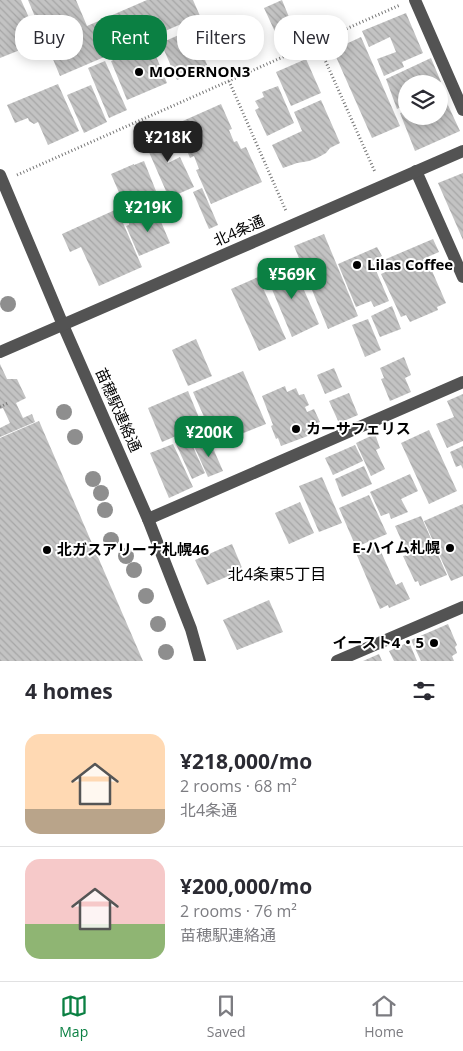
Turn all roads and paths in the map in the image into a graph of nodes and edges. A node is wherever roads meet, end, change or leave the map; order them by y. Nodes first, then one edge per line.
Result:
1 (409, 2) edge
2 (348, 29) edge
3 (276, 60) edge
4 (325, 60) edge
5 (229, 81) junction
6 (463, 110) edge
7 (463, 150) edge
8 (416, 171) junction
9 (1, 178) edge
10 (378, 179) dead end
11 (292, 225) junction
12 (463, 278) edge
13 (63, 325) junction
14 (0, 352) edge
15 (463, 382) edge
16 (8, 403) dead end
17 (0, 406) edge
18 (148, 519) junction
19 (463, 607) edge
20 (200, 661) edge
21 (337, 661) edge

1 - 2 path
1 - 6 street
3 - 5 path
4 - 10 path
5 - 9 path
5 - 11 path
7 - 8 street, 北4条通
8 - 11 street, 北4条通
8 - 12 street
9 - 13 street, 苗穂駅連絡通
11 - 13 street, 北4条通
13 - 14 street, 北4条通
13 - 18 street, 苗穂駅連絡通
15 - 18 street
16 - 17 path
18 - 20 street, 苗穂駅連絡通
19 - 21 street

